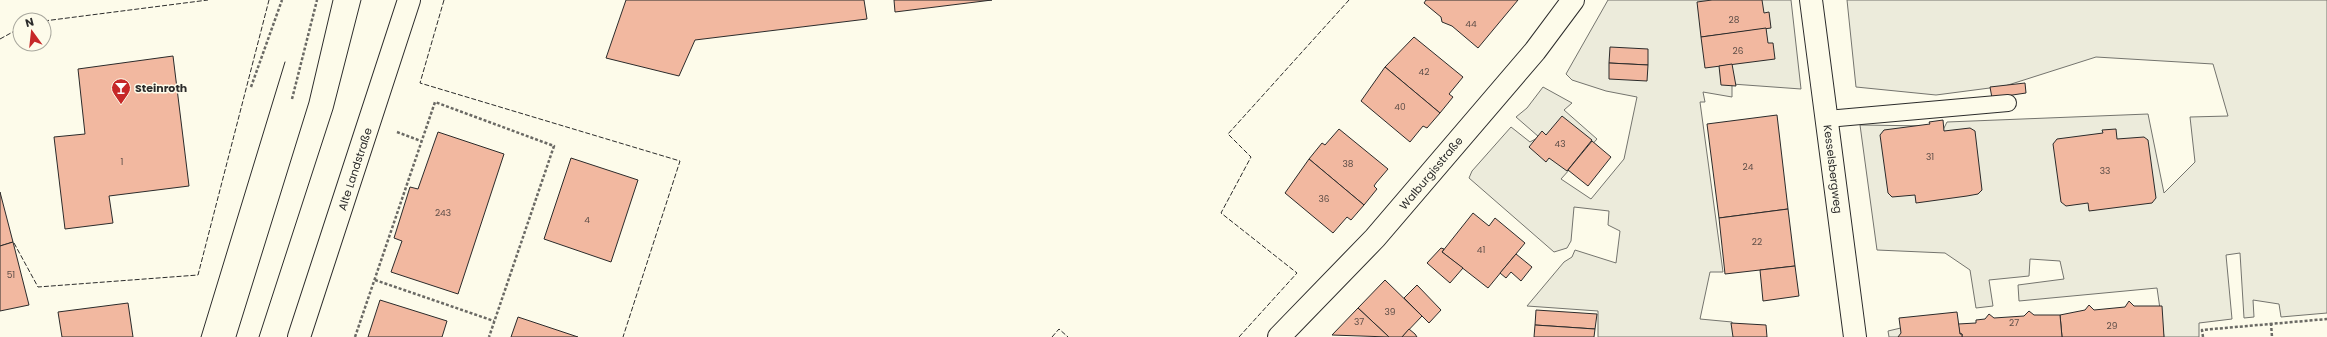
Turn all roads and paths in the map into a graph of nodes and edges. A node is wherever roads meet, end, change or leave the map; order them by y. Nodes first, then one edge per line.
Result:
1 (282, 0) edge
2 (317, 0) edge
3 (409, 0) edge
4 (1573, 0) edge
5 (1811, 0) edge
6 (251, 87) dead end
7 (292, 99) dead end
8 (2008, 103) dead end
9 (1827, 119) junction
10 (374, 280) junction
11 (2327, 319) edge
12 (494, 320) junction
13 (2271, 323) junction
14 (299, 337) edge
15 (355, 337) edge
16 (489, 337) edge
17 (1279, 337) edge
18 (1855, 337) edge
19 (2203, 337) edge
20 (2272, 337) edge

1 - 6 path
2 - 7 path
3 - 14 street, Alte Landstraße
4 - 17 street, Walburgisstraße
5 - 9 street, Kesselsbergweg
8 - 9 lane
9 - 18 street, Kesselsbergweg
10 - 12 path
10 - 12 path
10 - 15 path
11 - 13 path
12 - 16 path
13 - 19 path
13 - 20 path

